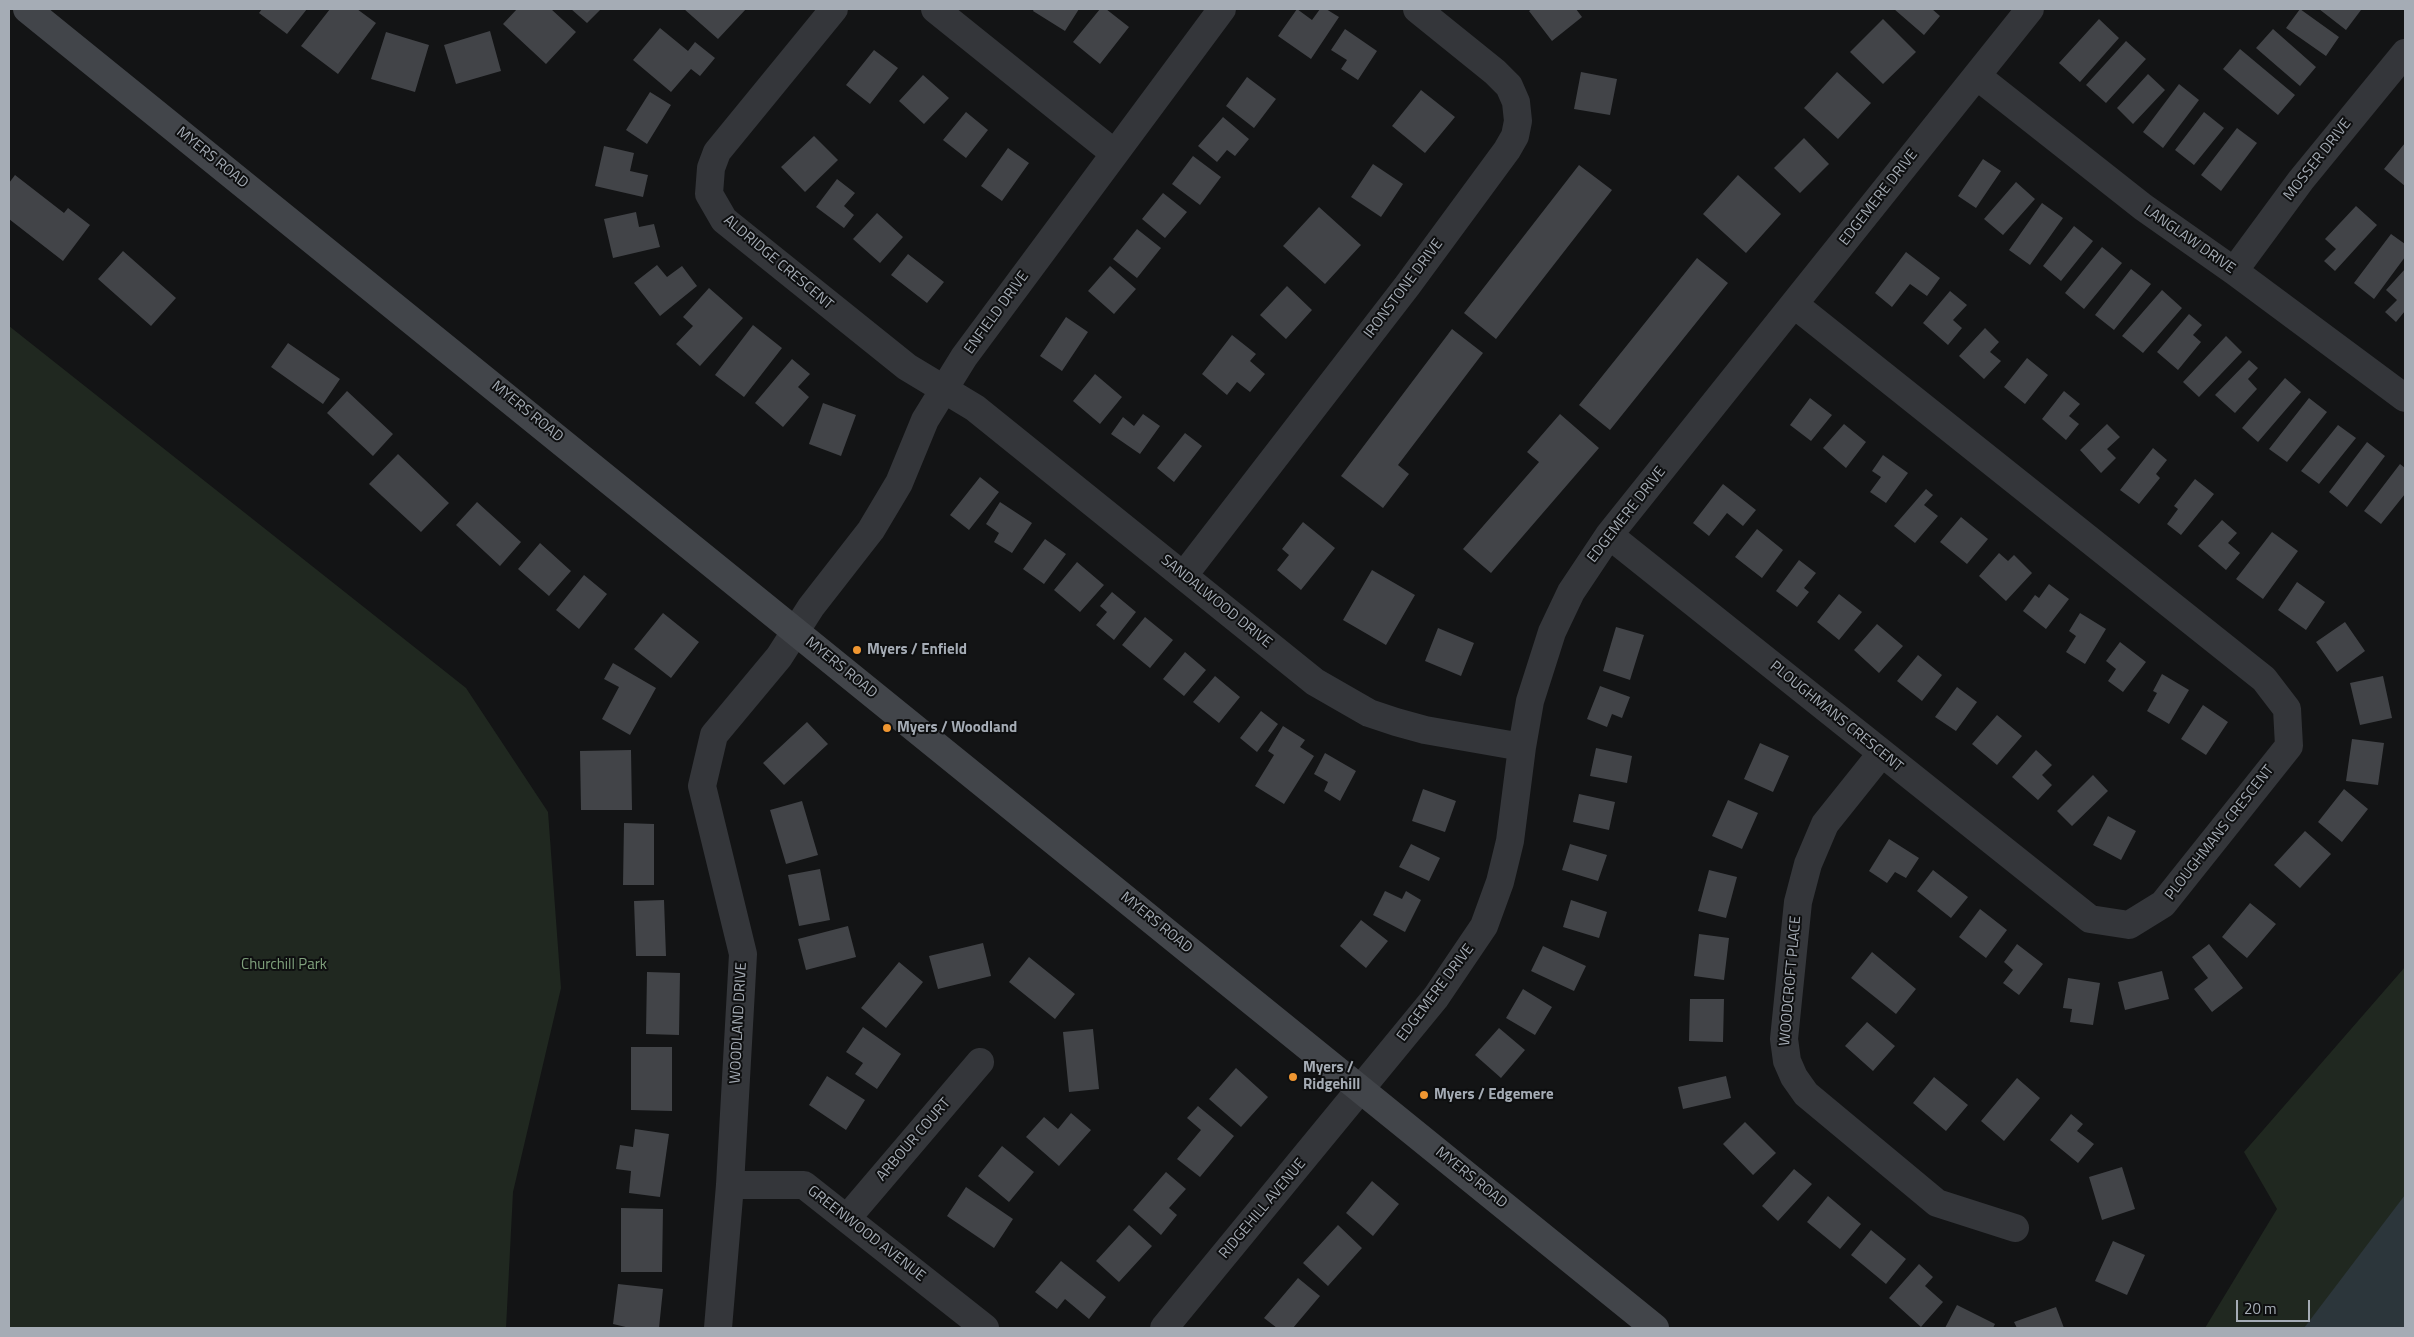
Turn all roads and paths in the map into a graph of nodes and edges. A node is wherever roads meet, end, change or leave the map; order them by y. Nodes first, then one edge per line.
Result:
1 (27, 9) edge
2 (834, 9) edge
3 (935, 9) edge
4 (1222, 9) edge
5 (1417, 9) edge
6 (2030, 9) edge
7 (2405, 53) edge
8 (1976, 76) junction
9 (1114, 154) junction
10 (2234, 271) junction
11 (1795, 305) junction
12 (944, 389) junction
13 (2405, 398) edge
14 (1610, 535) junction
15 (1184, 574) junction
16 (796, 631) junction
17 (1522, 747) junction
18 (1881, 754) junction
19 (980, 1062) dead end
20 (1361, 1089) junction
21 (730, 1185) junction
22 (848, 1217) junction
23 (2015, 1228) dead end
24 (718, 1328) edge
25 (985, 1328) edge
26 (1164, 1328) edge
27 (1655, 1328) edge

1 - 16 main road, MYERS ROAD
2 - 12 street, ALDRIDGE CRESCENT
3 - 9 street
4 - 9 street, ENFIELD DRIVE
5 - 15 street, IRONSTONE DRIVE
6 - 8 street, EDGEMERE DRIVE
7 - 10 street, MOSSER DRIVE
8 - 10 street, LANGLAW DRIVE
8 - 11 street, EDGEMERE DRIVE
9 - 12 street, ENFIELD DRIVE
10 - 13 street, LANGLAW DRIVE
11 - 14 street, EDGEMERE DRIVE
11 - 18 street, PLOUGHMANS CRESCENT
12 - 15 street, SANDALWOOD DRIVE
12 - 16 street, ENFIELD DRIVE
14 - 17 street, EDGEMERE DRIVE
14 - 18 street, PLOUGHMANS CRESCENT
15 - 17 street, SANDALWOOD DRIVE
16 - 20 main road, MYERS ROAD
16 - 21 street, WOODLAND DRIVE
17 - 20 street, EDGEMERE DRIVE
18 - 23 street, WOODCROFT PLACE
19 - 22 street, ARBOUR COURT
20 - 26 street, RIDGEHILL AVENUE
20 - 27 main road, MYERS ROAD
21 - 22 street, GREENWOOD AVENUE
21 - 24 street, WOODLAND DRIVE
22 - 25 street, GREENWOOD AVENUE

